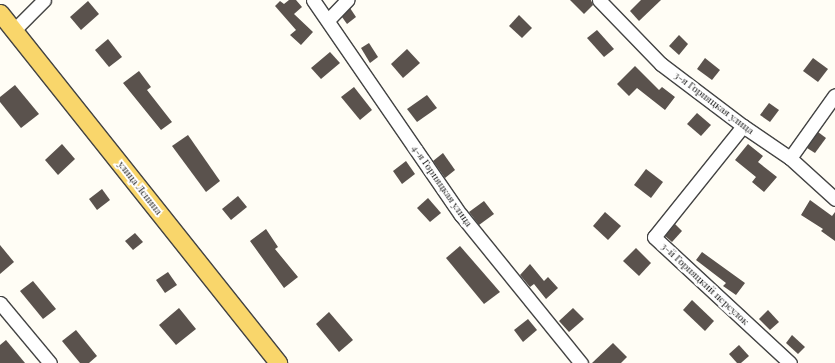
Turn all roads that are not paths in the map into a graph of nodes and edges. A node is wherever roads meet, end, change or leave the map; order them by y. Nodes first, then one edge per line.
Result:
1 (44, 0) edge
2 (313, 0) edge
3 (347, 0) edge
4 (599, 0) edge
5 (0, 13) edge
6 (328, 20) junction
7 (15, 29) junction
8 (835, 95) edge
9 (743, 126) junction
10 (790, 158) junction
11 (835, 198) edge
12 (0, 303) edge
13 (50, 363) edge
14 (278, 363) edge
15 (581, 363) edge
16 (790, 363) edge

1 - 7 street
2 - 6 street, 4-я Горняцкая улица
3 - 6 street
4 - 9 street, 3-я Горняцкая улица
5 - 7 main road, улица Ленина
6 - 15 street, 4-я Горняцкая улица
7 - 14 main road, улица Ленина
8 - 10 street
9 - 10 street, 3-я Горняцкая улица
9 - 16 street, 3-й Горняцкий переулок
10 - 11 street, 3-я Горняцкая улица
12 - 13 street

